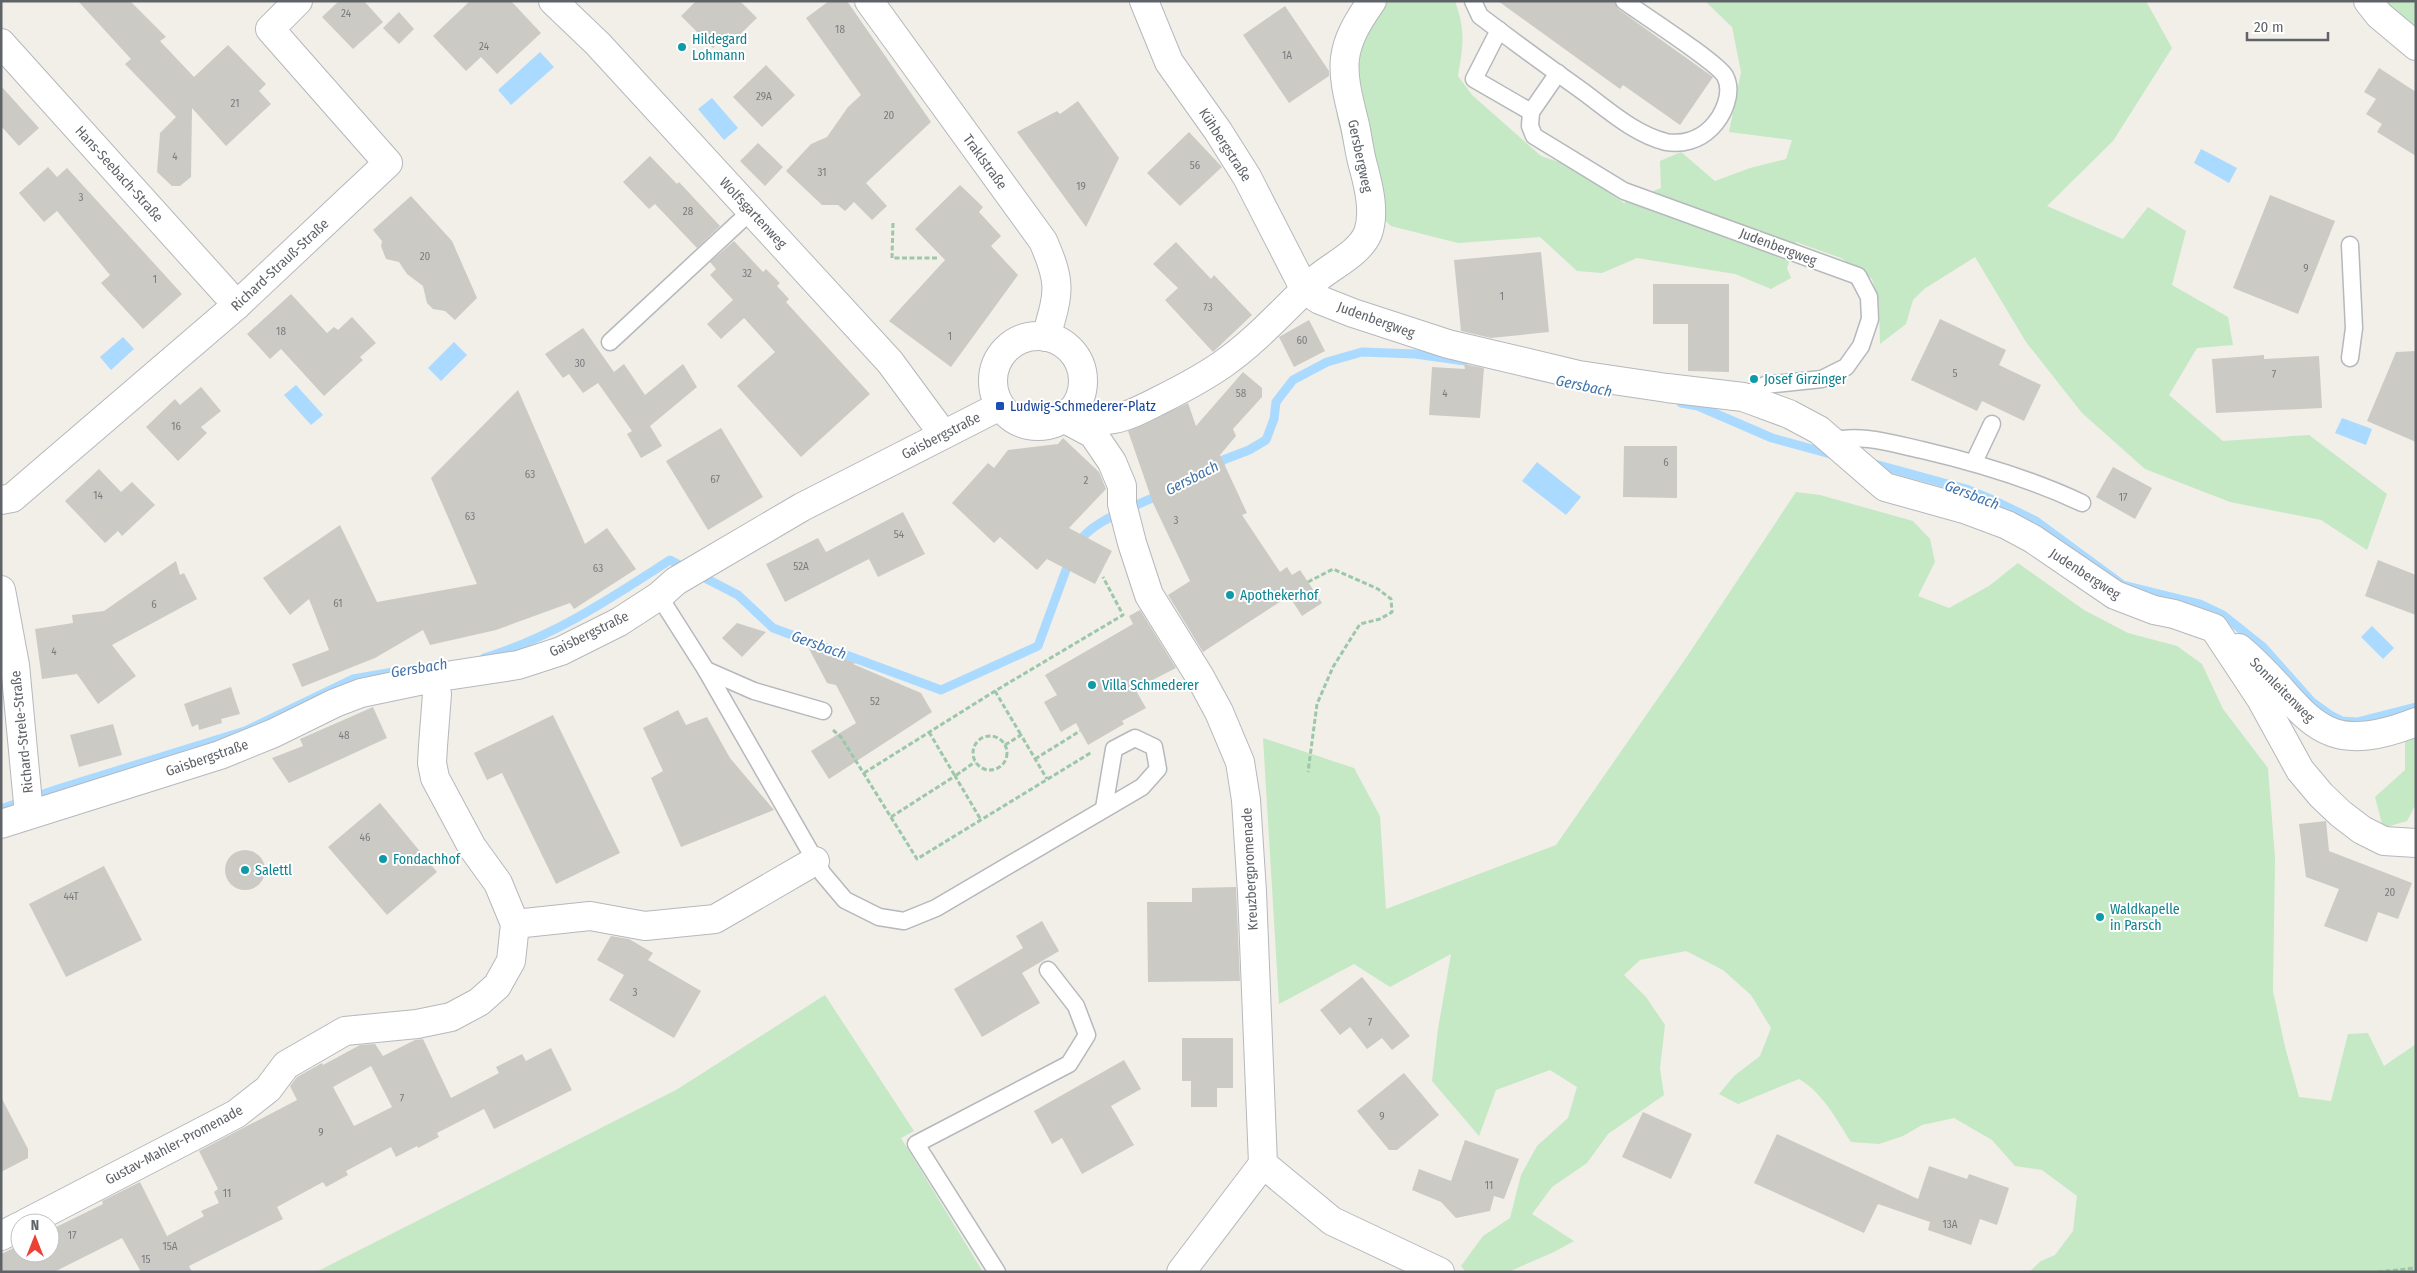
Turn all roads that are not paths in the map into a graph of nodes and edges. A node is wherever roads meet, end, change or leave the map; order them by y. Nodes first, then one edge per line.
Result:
1 (298, 1) edge
2 (553, 1) edge
3 (869, 1) edge
4 (1144, 1) edge
5 (1372, 1) edge
6 (1473, 1) edge
7 (1624, 1) edge
8 (2368, 1) edge
9 (1499, 30) junction
10 (1, 43) edge
11 (2416, 46) edge
12 (1558, 74) junction
13 (1531, 112) junction
14 (751, 210) junction
15 (2350, 245) dead end
16 (1305, 290) junction
17 (237, 305) junction
18 (1046, 337) junction
19 (610, 342) dead end
20 (2350, 358) dead end
21 (1743, 397) junction
22 (1000, 406) junction
23 (1068, 414) junction
24 (1992, 424) dead end
25 (943, 434) junction
26 (1834, 443) junction
27 (1974, 462) junction
28 (1, 500) edge
29 (2082, 503) dead end
30 (668, 589) junction
31 (1, 590) edge
32 (2214, 628) junction
33 (706, 670) junction
34 (434, 678) junction
35 (823, 711) road end
36 (2416, 722) edge
37 (1104, 808) junction
38 (29, 814) junction
39 (1, 824) edge
40 (2416, 843) edge
41 (815, 861) junction
42 (515, 924) junction
43 (1048, 970) dead end
44 (1263, 1164) junction
45 (45, 1213) edge
46 (997, 1272) edge
47 (1181, 1272) edge
48 (1440, 1272) edge

1 - 17 street, Richard-Strauß-Straße
2 - 14 street, Wolfsgartenweg
3 - 18 street, Traklstraße
4 - 16 street, Kühbergstraße
5 - 16 street, Gersbergweg
6 - 9 lane
7 - 12 lane
8 - 11 street
9 - 12 lane
9 - 13 lane
10 - 17 street, Hans-Seebach-Straße
12 - 13 lane
13 - 21 lane, Judenbergweg
14 - 19 lane
14 - 25 street, Wolfsgartenweg
15 - 20 lane
16 - 21 street, Judenbergweg
16 - 23 street
17 - 28 street, Richard-Strauß-Straße
18 - 22 street
18 - 23 street
21 - 26 street, Judenbergweg
22 - 23 street
22 - 25 street, Gaisbergstraße
23 - 44 street, Kreuzbergpromenade
24 - 27 lane
25 - 30 street, Gaisbergstraße
26 - 27 lane
26 - 32 street, Judenbergweg
27 - 29 lane
30 - 33 lane
30 - 34 street, Gaisbergstraße
31 - 38 street, Richard-Strele-Straße
32 - 36 street, Sonnleitenweg
32 - 40 street
33 - 35 lane
33 - 41 lane
34 - 38 street, Gaisbergstraße
34 - 42 street, Gustav-Mahler-Promenade
37 - 37 lane
37 - 41 lane
38 - 39 street, Gaisbergstraße
41 - 42 street
42 - 45 street, Gustav-Mahler-Promenade
43 - 46 lane
44 - 47 street
44 - 48 street

